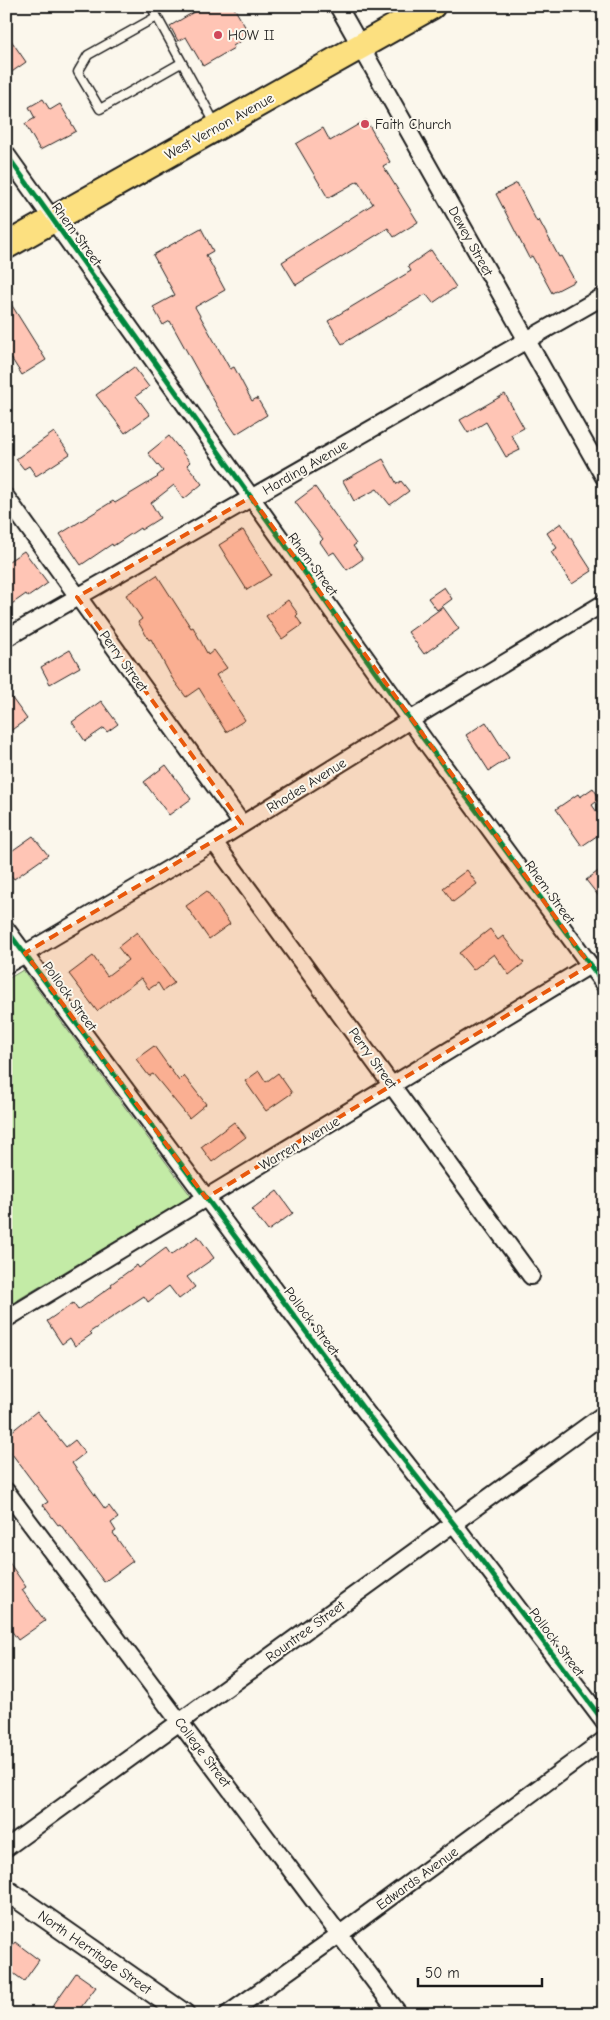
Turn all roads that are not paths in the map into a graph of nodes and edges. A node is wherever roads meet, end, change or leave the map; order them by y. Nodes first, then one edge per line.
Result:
1 (151, 6) edge
2 (338, 6) edge
3 (432, 6) edge
4 (156, 17) junction
5 (361, 46) junction
6 (181, 63) junction
7 (217, 127) junction
8 (6, 154) edge
9 (52, 220) junction
10 (6, 246) edge
11 (604, 296) edge
12 (526, 340) junction
13 (604, 477) edge
14 (6, 498) edge
15 (252, 498) junction
16 (77, 597) junction
17 (604, 603) edge
18 (6, 638) edge
19 (410, 720) junction
20 (242, 824) junction
21 (214, 842) junction
22 (6, 929) edge
23 (25, 953) junction
24 (6, 965) edge
25 (590, 965) junction
26 (604, 984) edge
27 (393, 1086) junction
28 (206, 1198) junction
29 (531, 1276) dead end
30 (6, 1319) edge
31 (604, 1414) edge
32 (6, 1491) edge
33 (454, 1524) junction
34 (179, 1721) junction
35 (604, 1722) edge
36 (604, 1740) edge
37 (6, 1848) edge
38 (6, 1890) edge
39 (340, 1934) junction
40 (184, 2014) edge
41 (228, 2014) edge
42 (399, 2014) edge

1 - 4 lane
2 - 5 street, Dewey Street
3 - 5 main road, West Vernon Avenue
4 - 6 lane
4 - 6 lane
5 - 7 main road, West Vernon Avenue
5 - 12 street, Dewey Street
6 - 7 lane
7 - 9 main road, West Vernon Avenue
8 - 9 street, Rhem Street
9 - 10 main road, West Vernon Avenue
9 - 15 street, Rhem Street
11 - 12 street, Harding Avenue
12 - 13 street, Dewey Street
12 - 15 street, Harding Avenue
14 - 16 street, Perry Street
15 - 16 street, Harding Avenue
15 - 19 street, Rhem Street
16 - 18 street, Harding Avenue
16 - 20 street, Perry Street
17 - 19 street, Rhodes Avenue
19 - 20 street, Rhodes Avenue
19 - 25 street, Rhem Street
20 - 21 street, Rhodes Avenue
21 - 23 street, Rhodes Avenue
21 - 27 street, Perry Street
22 - 23 street, Pollock Street
23 - 24 street, Rhodes Avenue
23 - 28 street, Pollock Street
25 - 26 street, Rhem Street
25 - 27 street, Warren Avenue
27 - 28 street, Warren Avenue
27 - 29 street, Perry Street
28 - 30 street, Warren Avenue
28 - 33 street, Pollock Street
31 - 33 street, Rountree Street
32 - 34 street, College Street
33 - 34 street, Rountree Street
33 - 35 street, Pollock Street
34 - 37 street, Rountree Street
34 - 39 street, College Street
36 - 39 street, Edwards Avenue
38 - 40 street, North Herritage Street
39 - 41 street, Edwards Avenue
39 - 42 street, College Street

